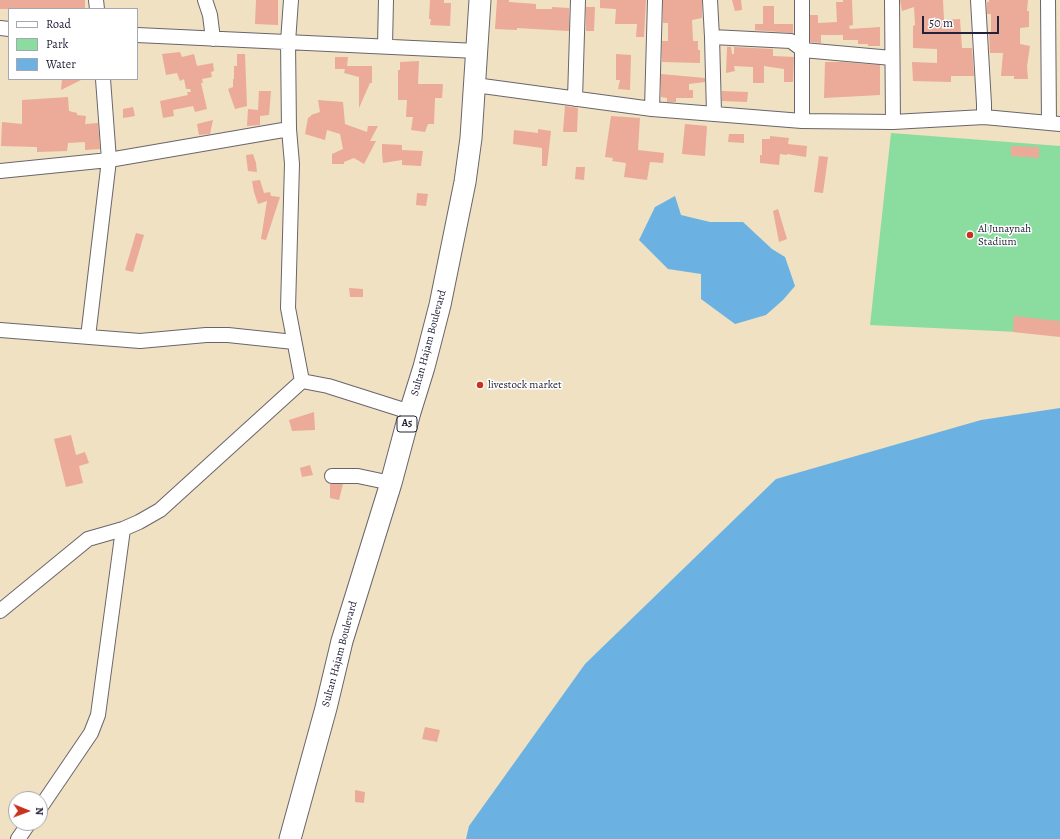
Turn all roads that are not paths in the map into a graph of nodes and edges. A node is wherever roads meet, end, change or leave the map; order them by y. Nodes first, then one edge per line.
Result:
1 (205, 0) edge
2 (291, 0) edge
3 (386, 0) edge
4 (480, 0) edge
5 (578, 0) edge
6 (654, 0) edge
7 (710, 0) edge
8 (802, 0) edge
9 (892, 0) edge
10 (978, 0) edge
11 (1048, 0) edge
12 (138, 35) edge
13 (712, 37) junction
14 (213, 39) junction
15 (288, 42) junction
16 (385, 46) junction
17 (803, 50) junction
18 (477, 51) junction
19 (892, 58) junction
20 (103, 80) edge
21 (475, 85) junction
22 (576, 99) junction
23 (652, 109) junction
24 (714, 113) junction
25 (984, 117) junction
26 (802, 121) junction
27 (893, 122) junction
28 (1054, 123) edge
29 (289, 129) junction
30 (109, 160) junction
31 (0, 171) edge
32 (0, 330) edge
33 (88, 337) junction
34 (294, 342) junction
35 (302, 381) junction
36 (410, 412) junction
37 (332, 476) dead end
38 (391, 484) junction
39 (123, 529) junction
40 (0, 611) edge
41 (48, 796) edge
42 (290, 839) edge

1 - 14 street
2 - 15 street
3 - 16 street
4 - 18 highway, Sultan Hajam Boulevard / A5
5 - 22 street
6 - 23 street
7 - 13 street
8 - 17 street
9 - 19 street
10 - 25 street
11 - 28 street
12 - 14 street
13 - 17 street
13 - 24 street
14 - 15 street
15 - 16 street
15 - 29 street
16 - 18 street
17 - 19 street
17 - 26 street
18 - 21 highway, Sultan Hajam Boulevard / A5
19 - 27 street
20 - 30 street
21 - 22 street
21 - 36 highway, Sultan Hajam Boulevard / A5
22 - 23 street
23 - 24 street
24 - 26 street
25 - 27 street
25 - 28 street
26 - 27 street
29 - 30 street
29 - 34 street
30 - 31 street
30 - 33 street
32 - 33 street
33 - 34 street
34 - 35 street
35 - 36 street
35 - 39 street
36 - 38 highway, Sultan Hajam Boulevard / A5
37 - 38 street
38 - 42 highway, Sultan Hajam Boulevard / A5
39 - 40 street
39 - 41 street

